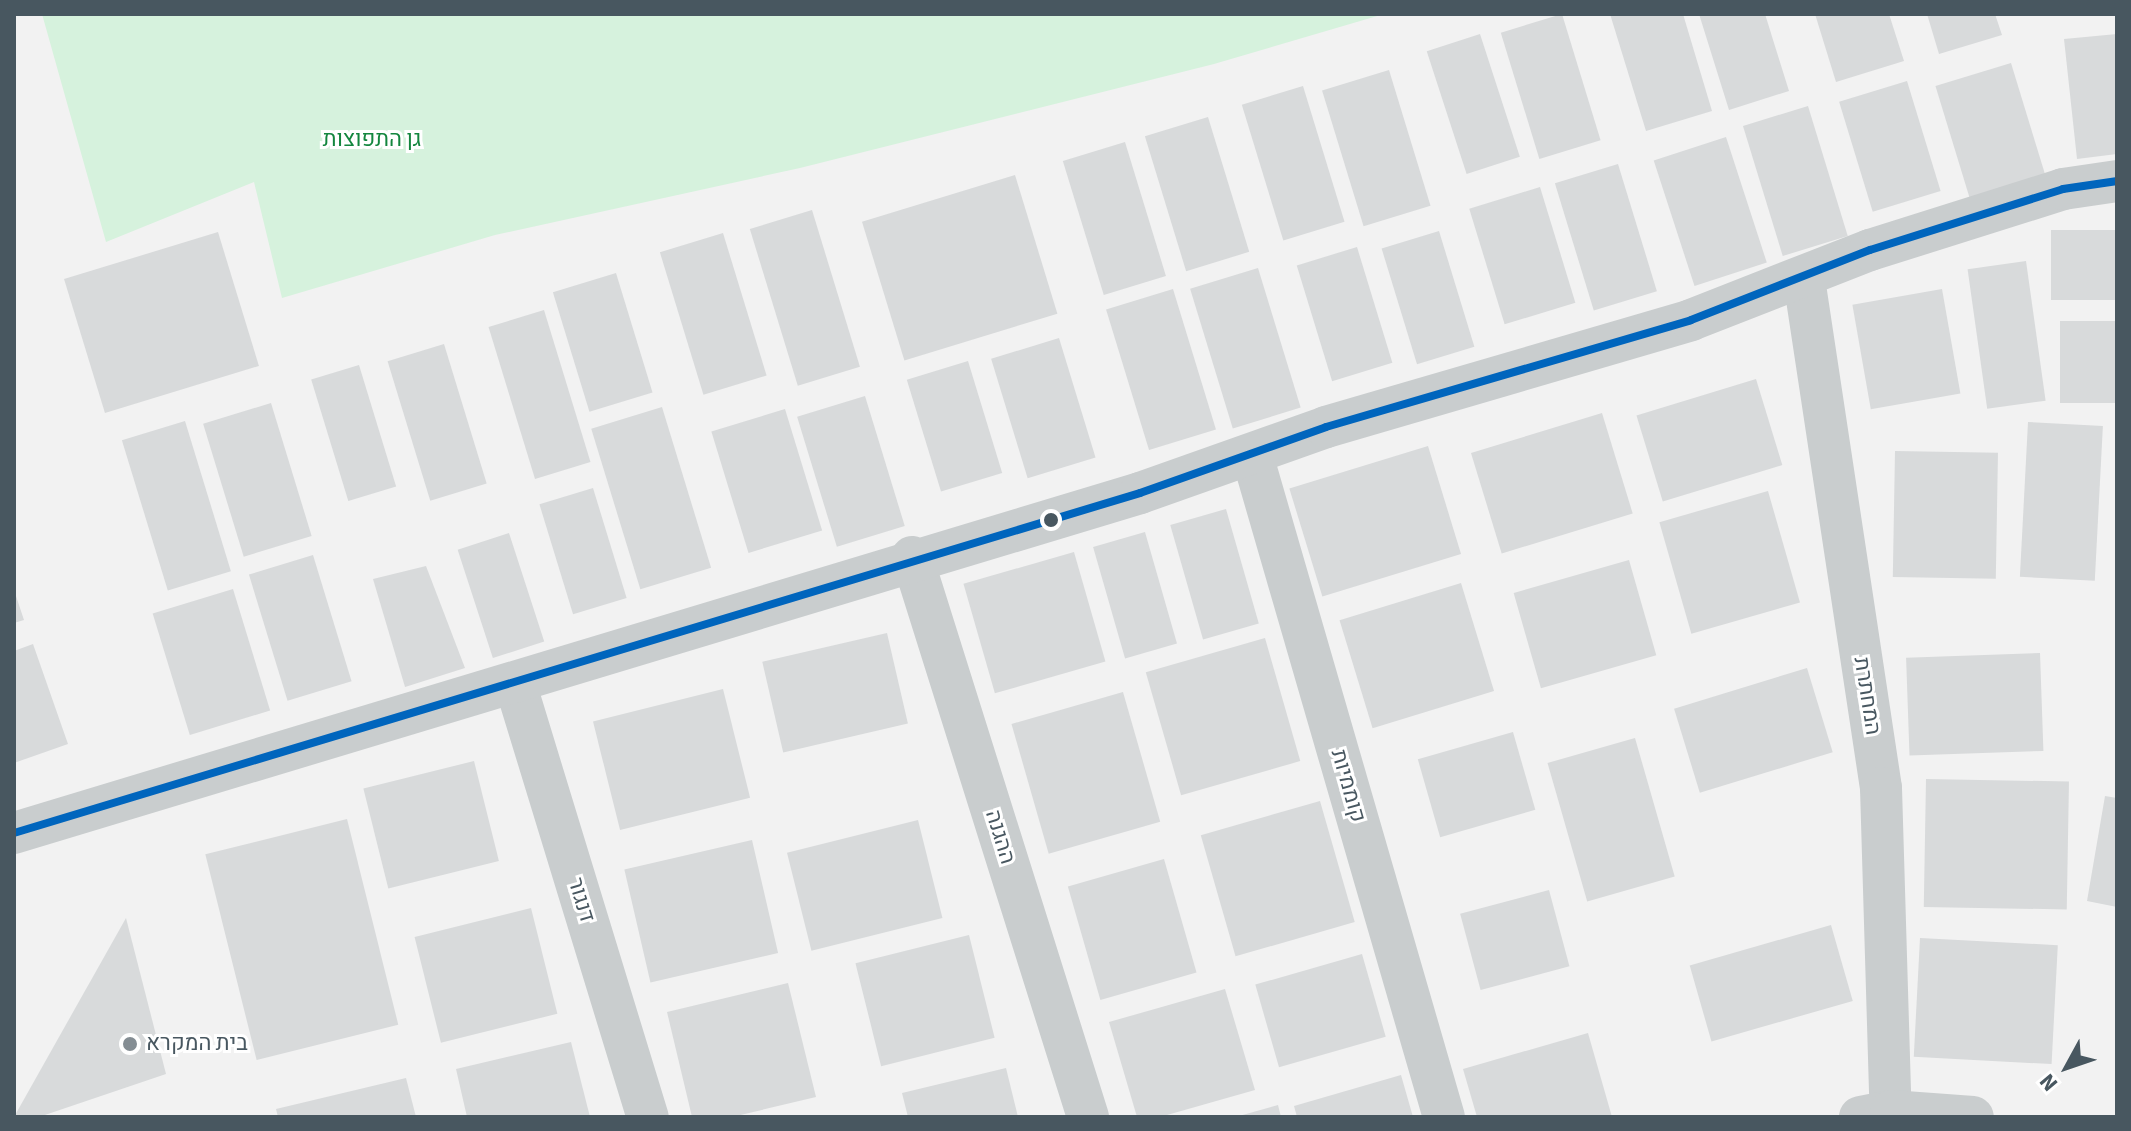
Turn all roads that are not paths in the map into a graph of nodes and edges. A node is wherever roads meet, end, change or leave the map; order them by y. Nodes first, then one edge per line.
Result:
1 (2117, 181) edge
2 (1804, 279) junction
3 (1252, 455) junction
4 (912, 557) junction
5 (515, 683) junction
6 (14, 833) edge
7 (1881, 1115) edge
8 (648, 1117) edge
9 (1088, 1117) edge
10 (1444, 1117) edge
11 (1973, 1117) edge

1 - 2 street
2 - 3 street
2 - 7 street, המחתרת
3 - 4 street
3 - 10 street, קוממיות
4 - 5 street
4 - 9 street, ההגנה
5 - 6 street
5 - 8 street, דנגור
7 - 11 street

